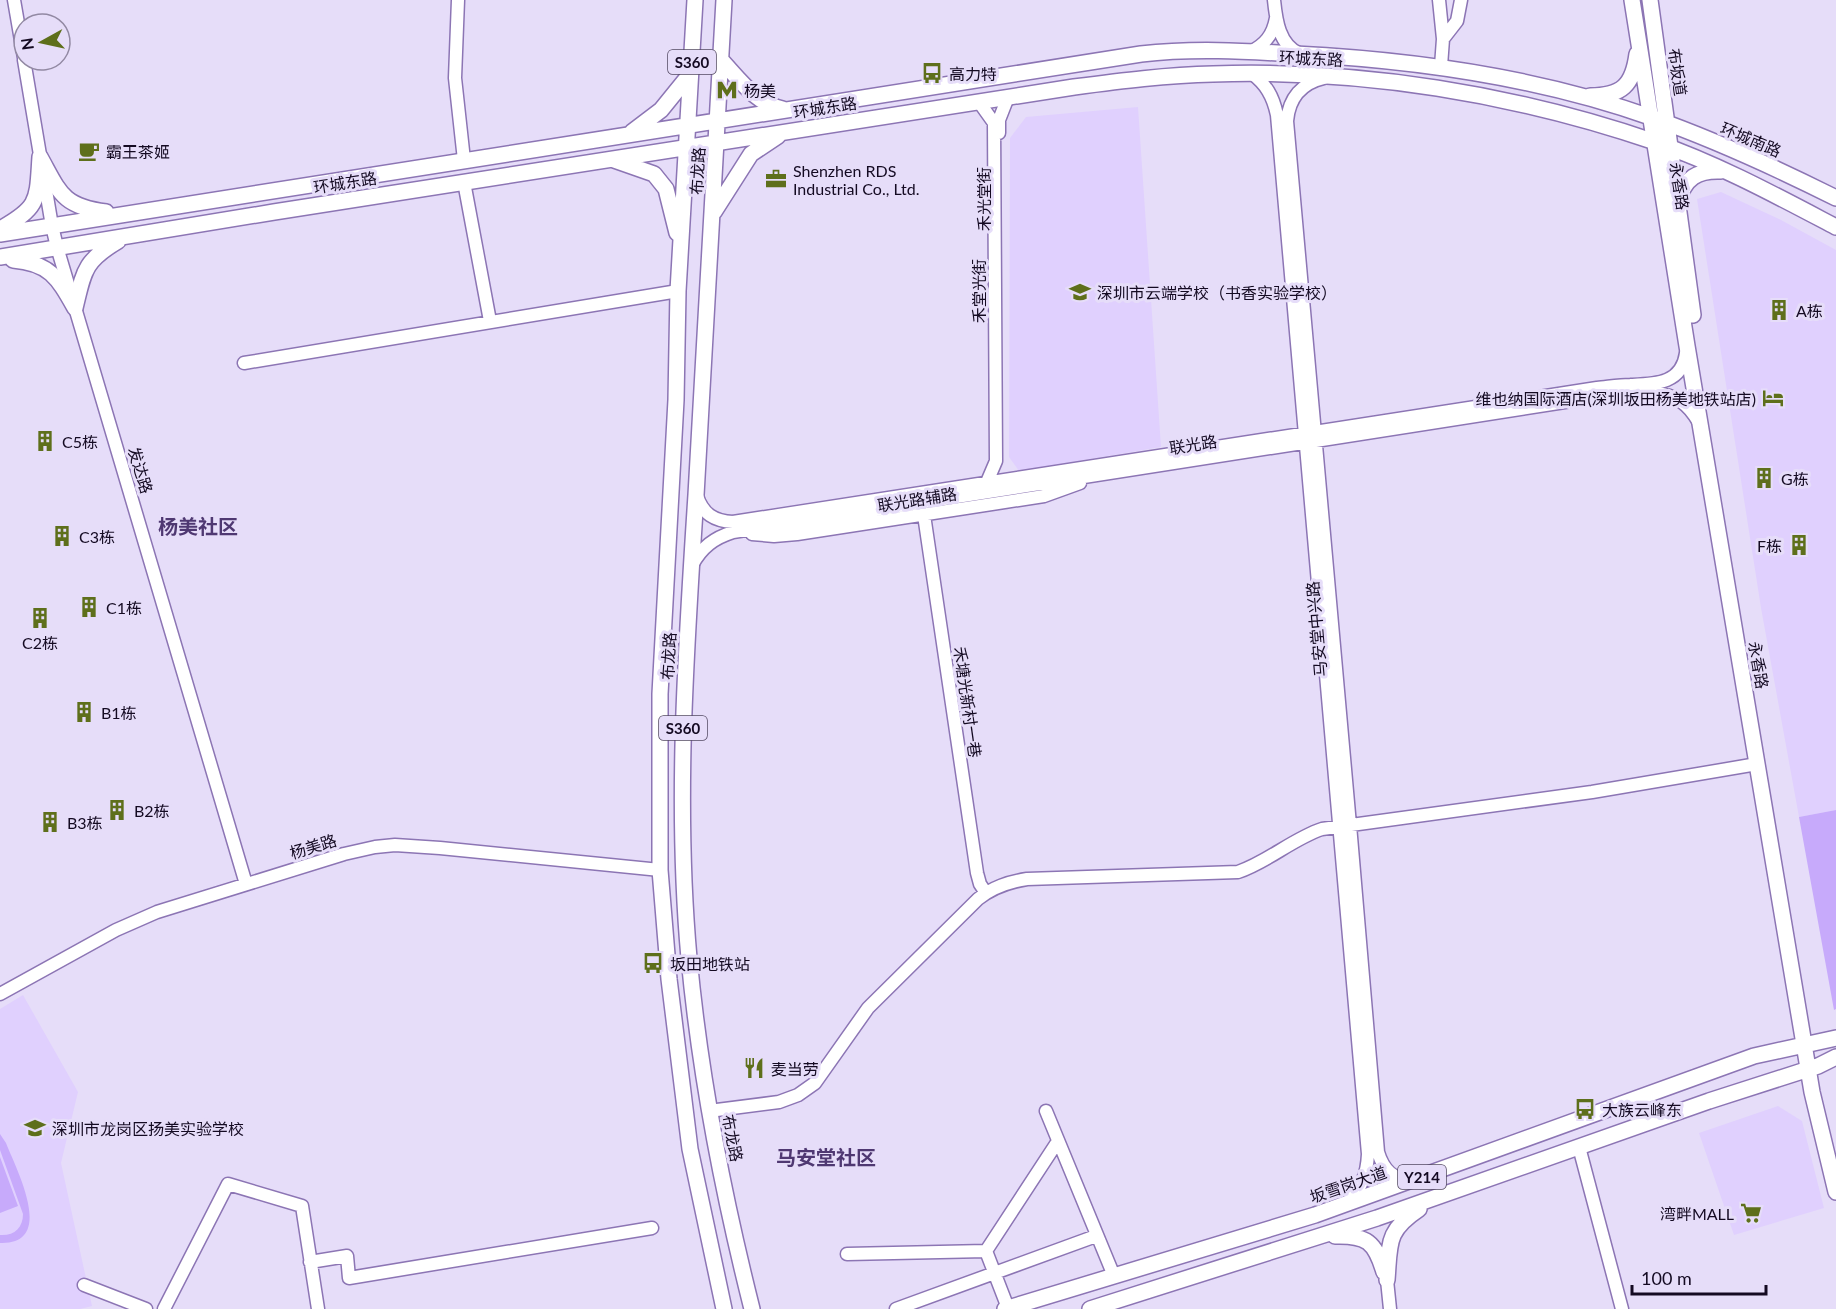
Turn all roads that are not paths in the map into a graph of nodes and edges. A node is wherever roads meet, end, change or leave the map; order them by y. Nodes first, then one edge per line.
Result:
1 (458, 0) edge
2 (695, 0) edge
3 (724, 0) edge
4 (1439, 0) edge
5 (1461, 0) edge
6 (1632, 0) edge
7 (1650, 0) edge
8 (1277, 1) edge
9 (1276, 17) junction
10 (1443, 39) junction
11 (1638, 39) junction
12 (1250, 52) junction
13 (1300, 54) junction
14 (721, 60) junction
15 (1440, 66) junction
16 (26, 72) edge
17 (691, 73) junction
18 (1251, 73) junction
19 (1334, 76) junction
20 (1580, 96) junction
21 (1008, 98) junction
22 (979, 102) junction
23 (789, 109) junction
24 (1651, 117) junction
25 (718, 121) junction
26 (1667, 124) junction
27 (688, 125) junction
28 (784, 132) junction
29 (629, 134) junction
30 (717, 142) junction
31 (1663, 145) junction
32 (687, 147) junction
33 (40, 157) junction
34 (611, 159) junction
35 (464, 160) junction
36 (1723, 171) junction
37 (464, 182) junction
38 (1836, 198) edge
39 (1677, 204) junction
40 (122, 214) junction
41 (713, 215) junction
42 (52, 226) junction
43 (1836, 226) edge
44 (0, 229) edge
45 (0, 234) edge
46 (128, 236) junction
47 (681, 246) junction
48 (57, 247) junction
49 (0, 258) edge
50 (678, 291) junction
51 (75, 308) junction
52 (490, 321) junction
53 (1687, 346) junction
54 (244, 363) dead end
55 (1701, 425) junction
56 (1310, 437) junction
57 (1101, 475) junction
58 (1013, 478) junction
59 (987, 483) junction
60 (696, 489) junction
61 (924, 515) junction
62 (733, 532) junction
63 (691, 566) junction
64 (1757, 764) junction
65 (1345, 825) junction
66 (660, 870) junction
67 (246, 884) junction
68 (986, 893) junction
69 (0, 994) edge
70 (1836, 1038) edge
71 (1809, 1043) junction
72 (1836, 1057) edge
73 (1813, 1067) junction
74 (710, 1111) junction
75 (1046, 1111) dead end
76 (1058, 1141) junction
77 (1579, 1147) junction
78 (1836, 1148) edge
79 (1417, 1179) junction
80 (1836, 1192) edge
81 (1436, 1198) junction
82 (1345, 1205) junction
83 (652, 1228) dead end
84 (1096, 1236) junction
85 (1322, 1236) junction
86 (986, 1251) junction
87 (847, 1254) dead end
88 (310, 1262) junction
89 (994, 1273) junction
90 (1114, 1276) junction
91 (1387, 1280) junction
92 (84, 1286) dead end
93 (723, 1307) edge
94 (1094, 1308) edge
95 (146, 1309) edge
96 (164, 1309) edge
97 (318, 1309) edge
98 (754, 1309) edge
99 (896, 1309) edge
100 (1006, 1309) edge
101 (1390, 1309) edge
102 (1622, 1309) edge

1 - 35 street
2 - 17 main road, 布龙路 / S360
3 - 14 main road, 布龙路 / S360
4 - 10 street
5 - 10 street
6 - 11 main road, 布坂道
7 - 26 main road, 布坂道
8 - 9 street
9 - 12 street
9 - 13 street
10 - 15 street
11 - 20 main road
11 - 24 main road, 布坂道
12 - 13 main road, 环城东路
12 - 23 main road, 环城东路
13 - 15 main road, 环城东路
14 - 23 main road
14 - 25 main road, 布龙路 / S360
15 - 20 main road, 环城东路
16 - 33 street, 发达路
17 - 27 main road, 布龙路 / S360
17 - 29 main road
18 - 19 main road, 环城东路
18 - 21 main road, 环城东路
18 - 56 street, 马安堂中兴路
19 - 31 main road, 环城东路
19 - 56 street, 马安堂中兴路
20 - 24 main road, 环城东路
21 - 22 main road, 环城东路
21 - 58 street, 禾光堂街
22 - 28 main road, 环城东路
22 - 59 street, 禾堂光街
23 - 25 main road, 环城东路
24 - 26 main road, 环城南路
24 - 31 main road, 布坂道
25 - 27 main road, 环城东路
25 - 30 main road, 布龙路 / S360
26 - 31 main road, 布坂道
26 - 38 main road, 环城南路
27 - 29 main road, 环城东路
27 - 32 main road, 布龙路 / S360
28 - 30 main road, 环城东路
28 - 41 main road
29 - 35 main road, 环城东路
30 - 32 main road, 环城东路
30 - 41 main road, 布龙路 / S360
31 - 36 main road
31 - 39 main road, 永香路
31 - 53 main road, 永香路
32 - 34 main road, 环城东路
32 - 47 main road, 布龙路 / S360
33 - 40 main road
33 - 42 street, 发达路
33 - 44 main road
34 - 37 main road, 环城东路
34 - 47 main road
35 - 40 main road, 环城东路
36 - 39 main road
36 - 43 main road
37 - 46 main road, 环城东路
37 - 52 street
39 - 71 main road, 永香路
40 - 42 main road, 环城东路
41 - 60 main road, 布龙路 / S360
42 - 45 main road, 环城东路
42 - 48 street, 发达路
46 - 48 main road, 环城东路
46 - 51 main road
47 - 50 main road, 布龙路 / S360
48 - 49 main road, 环城东路
48 - 51 street, 发达路
49 - 51 main road
50 - 52 street
50 - 66 main road, 布龙路 / S360
51 - 67 street, 发达路
52 - 54 street
53 - 55 main road, 永香路
53 - 56 street, 联光路
55 - 56 street, 联光路
55 - 64 main road, 永香路
56 - 57 street, 联光路
56 - 58 street, 联光路
56 - 65 street, 马安堂中兴路
57 - 61 street, 联光路辅路
57 - 62 street, 联光路
58 - 59 street, 联光路
59 - 60 street, 联光路
60 - 63 main road, 布龙路 / S360
61 - 62 street, 联光路辅路
61 - 68 street, 禾塘光新村一巷
62 - 63 street, 联光路
63 - 74 main road, 布龙路 / S360
64 - 65 street
64 - 71 main road, 永香路
65 - 68 street
65 - 79 street, 马安堂中兴路
65 - 82 street, 马安堂中兴路
66 - 67 street, 杨美路
66 - 93 main road, 布龙路 / S360
67 - 69 street, 杨美路
68 - 74 street
70 - 71 main road, 坂雪岗大道 / Y214
71 - 73 main road, 永香路
71 - 79 main road, 坂雪岗大道 / Y214
72 - 73 main road, Y214
73 - 77 main road, Y214
73 - 78 main road, 永香路
73 - 80 main road, 永香路
74 - 98 main road, 布龙路 / S360
75 - 76 street
76 - 84 street
76 - 86 street
77 - 81 main road, Y214
77 - 102 street
79 - 82 main road, 坂雪岗大道 / Y214
81 - 85 main road, Y214
81 - 91 main road
82 - 90 main road, 坂雪岗大道 / Y214
83 - 88 street
84 - 89 street
84 - 90 street
85 - 91 main road
85 - 94 main road, Y214
86 - 87 street
86 - 89 street
88 - 96 street
88 - 97 street
89 - 99 street
89 - 100 street
90 - 100 main road, 坂雪岗大道 / Y214
91 - 101 street
92 - 95 street

